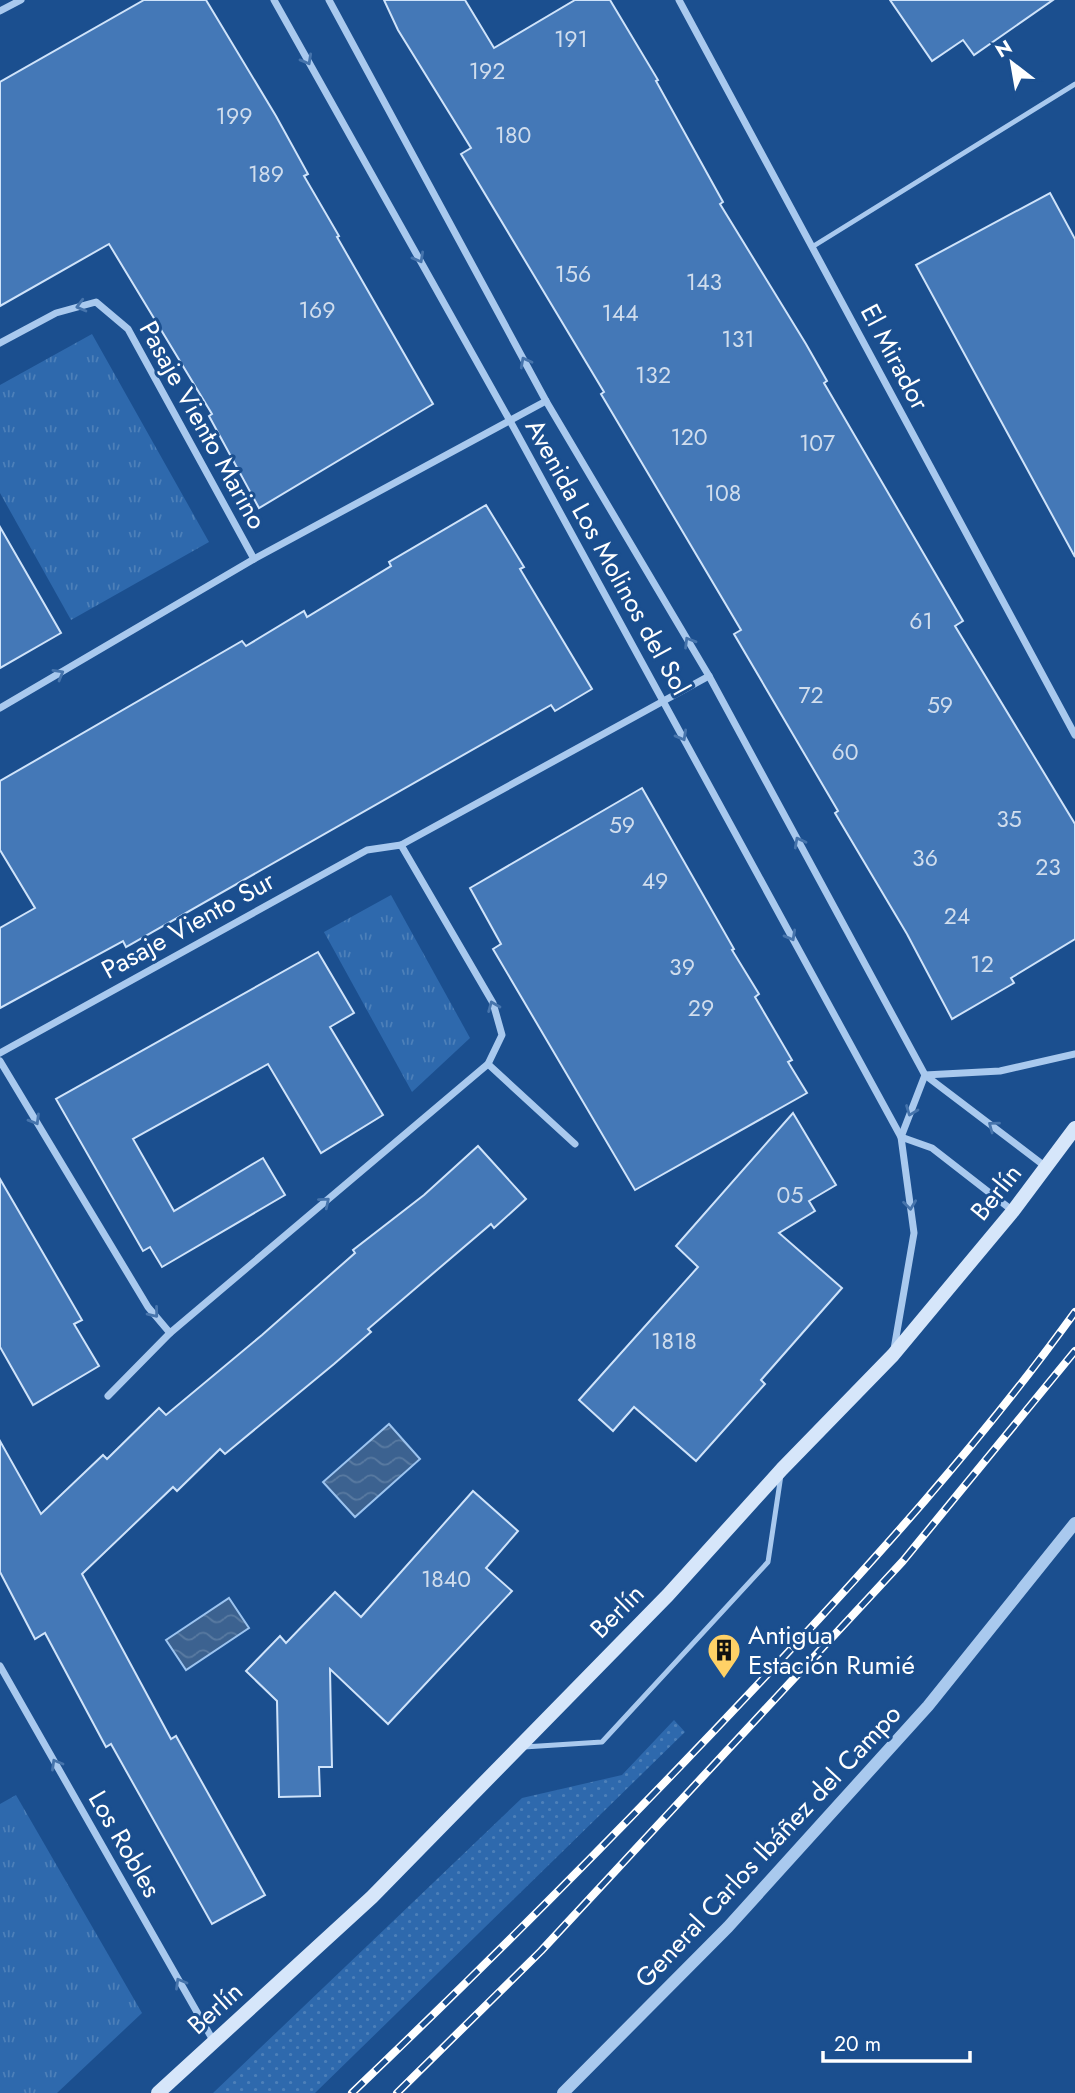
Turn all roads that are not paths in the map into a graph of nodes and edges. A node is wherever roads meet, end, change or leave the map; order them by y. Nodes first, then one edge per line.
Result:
1 (21, 0) edge
2 (274, 0) edge
3 (329, 0) edge
4 (678, 0) edge
5 (0, 11) edge
6 (1075, 84) edge
7 (812, 247) junction
8 (0, 344) edge
9 (546, 401) junction
10 (509, 419) junction
11 (254, 559) junction
12 (709, 676) junction
13 (664, 702) junction
14 (0, 708) edge
15 (1075, 735) edge
16 (401, 845) junction
17 (0, 1054) edge
18 (1075, 1054) edge
19 (0, 1061) edge
20 (488, 1064) junction
21 (925, 1075) junction
22 (1075, 1128) edge
23 (901, 1137) junction
24 (575, 1144) dead end
25 (1047, 1168) junction
26 (1013, 1211) junction
27 (170, 1333) junction
28 (893, 1354) junction
29 (108, 1396) dead end
30 (782, 1469) junction
31 (1075, 1523) edge
32 (0, 1666) edge
33 (517, 1747) junction
34 (214, 2042) junction
35 (158, 2093) edge
36 (563, 2093) edge

1 - 5 street
2 -> 10 street, Avenida Los Molinos del Sol
9 -> 3 street, Avenida Los Molinos del Sol
4 - 7 street, El Mirador
6 - 7 lane
7 - 15 street, El Mirador
11 -> 8 street, Pasaje Viento Marino
9 - 10 street, Pasaje Viento Marino
12 -> 9 street, Avenida Los Molinos del Sol
10 - 11 street, Pasaje Viento Marino
10 - 13 street, Avenida Los Molinos del Sol
14 -> 11 street, Pasaje Viento Marino
12 - 13 street, Pasaje Viento Sur
21 -> 12 street, Avenida Los Molinos del Sol
13 - 16 street, Pasaje Viento Sur
13 -> 23 street, Avenida Los Molinos del Sol
16 - 17 street, Pasaje Viento Sur
20 -> 16 street
18 - 21 street
19 -> 27 street
20 - 24 street
27 -> 20 street
21 -> 23 street, Avenida Los Molinos del Sol
25 -> 21 street, Avenida Los Molinos del Sol
22 - 25 main road, Berlín
23 - 26 street
23 -> 28 street, Avenida Los Molinos del Sol
25 - 26 main road, Berlín
26 - 28 main road, Berlín
27 - 29 street
28 - 30 main road, Berlín
30 - 33 main road, Berlín
30 - 33 lane
31 - 36 street, General Carlos Ibáñez del Campo
34 -> 32 street, Los Robles
33 - 34 main road, Berlín
34 - 35 main road, Berlín

